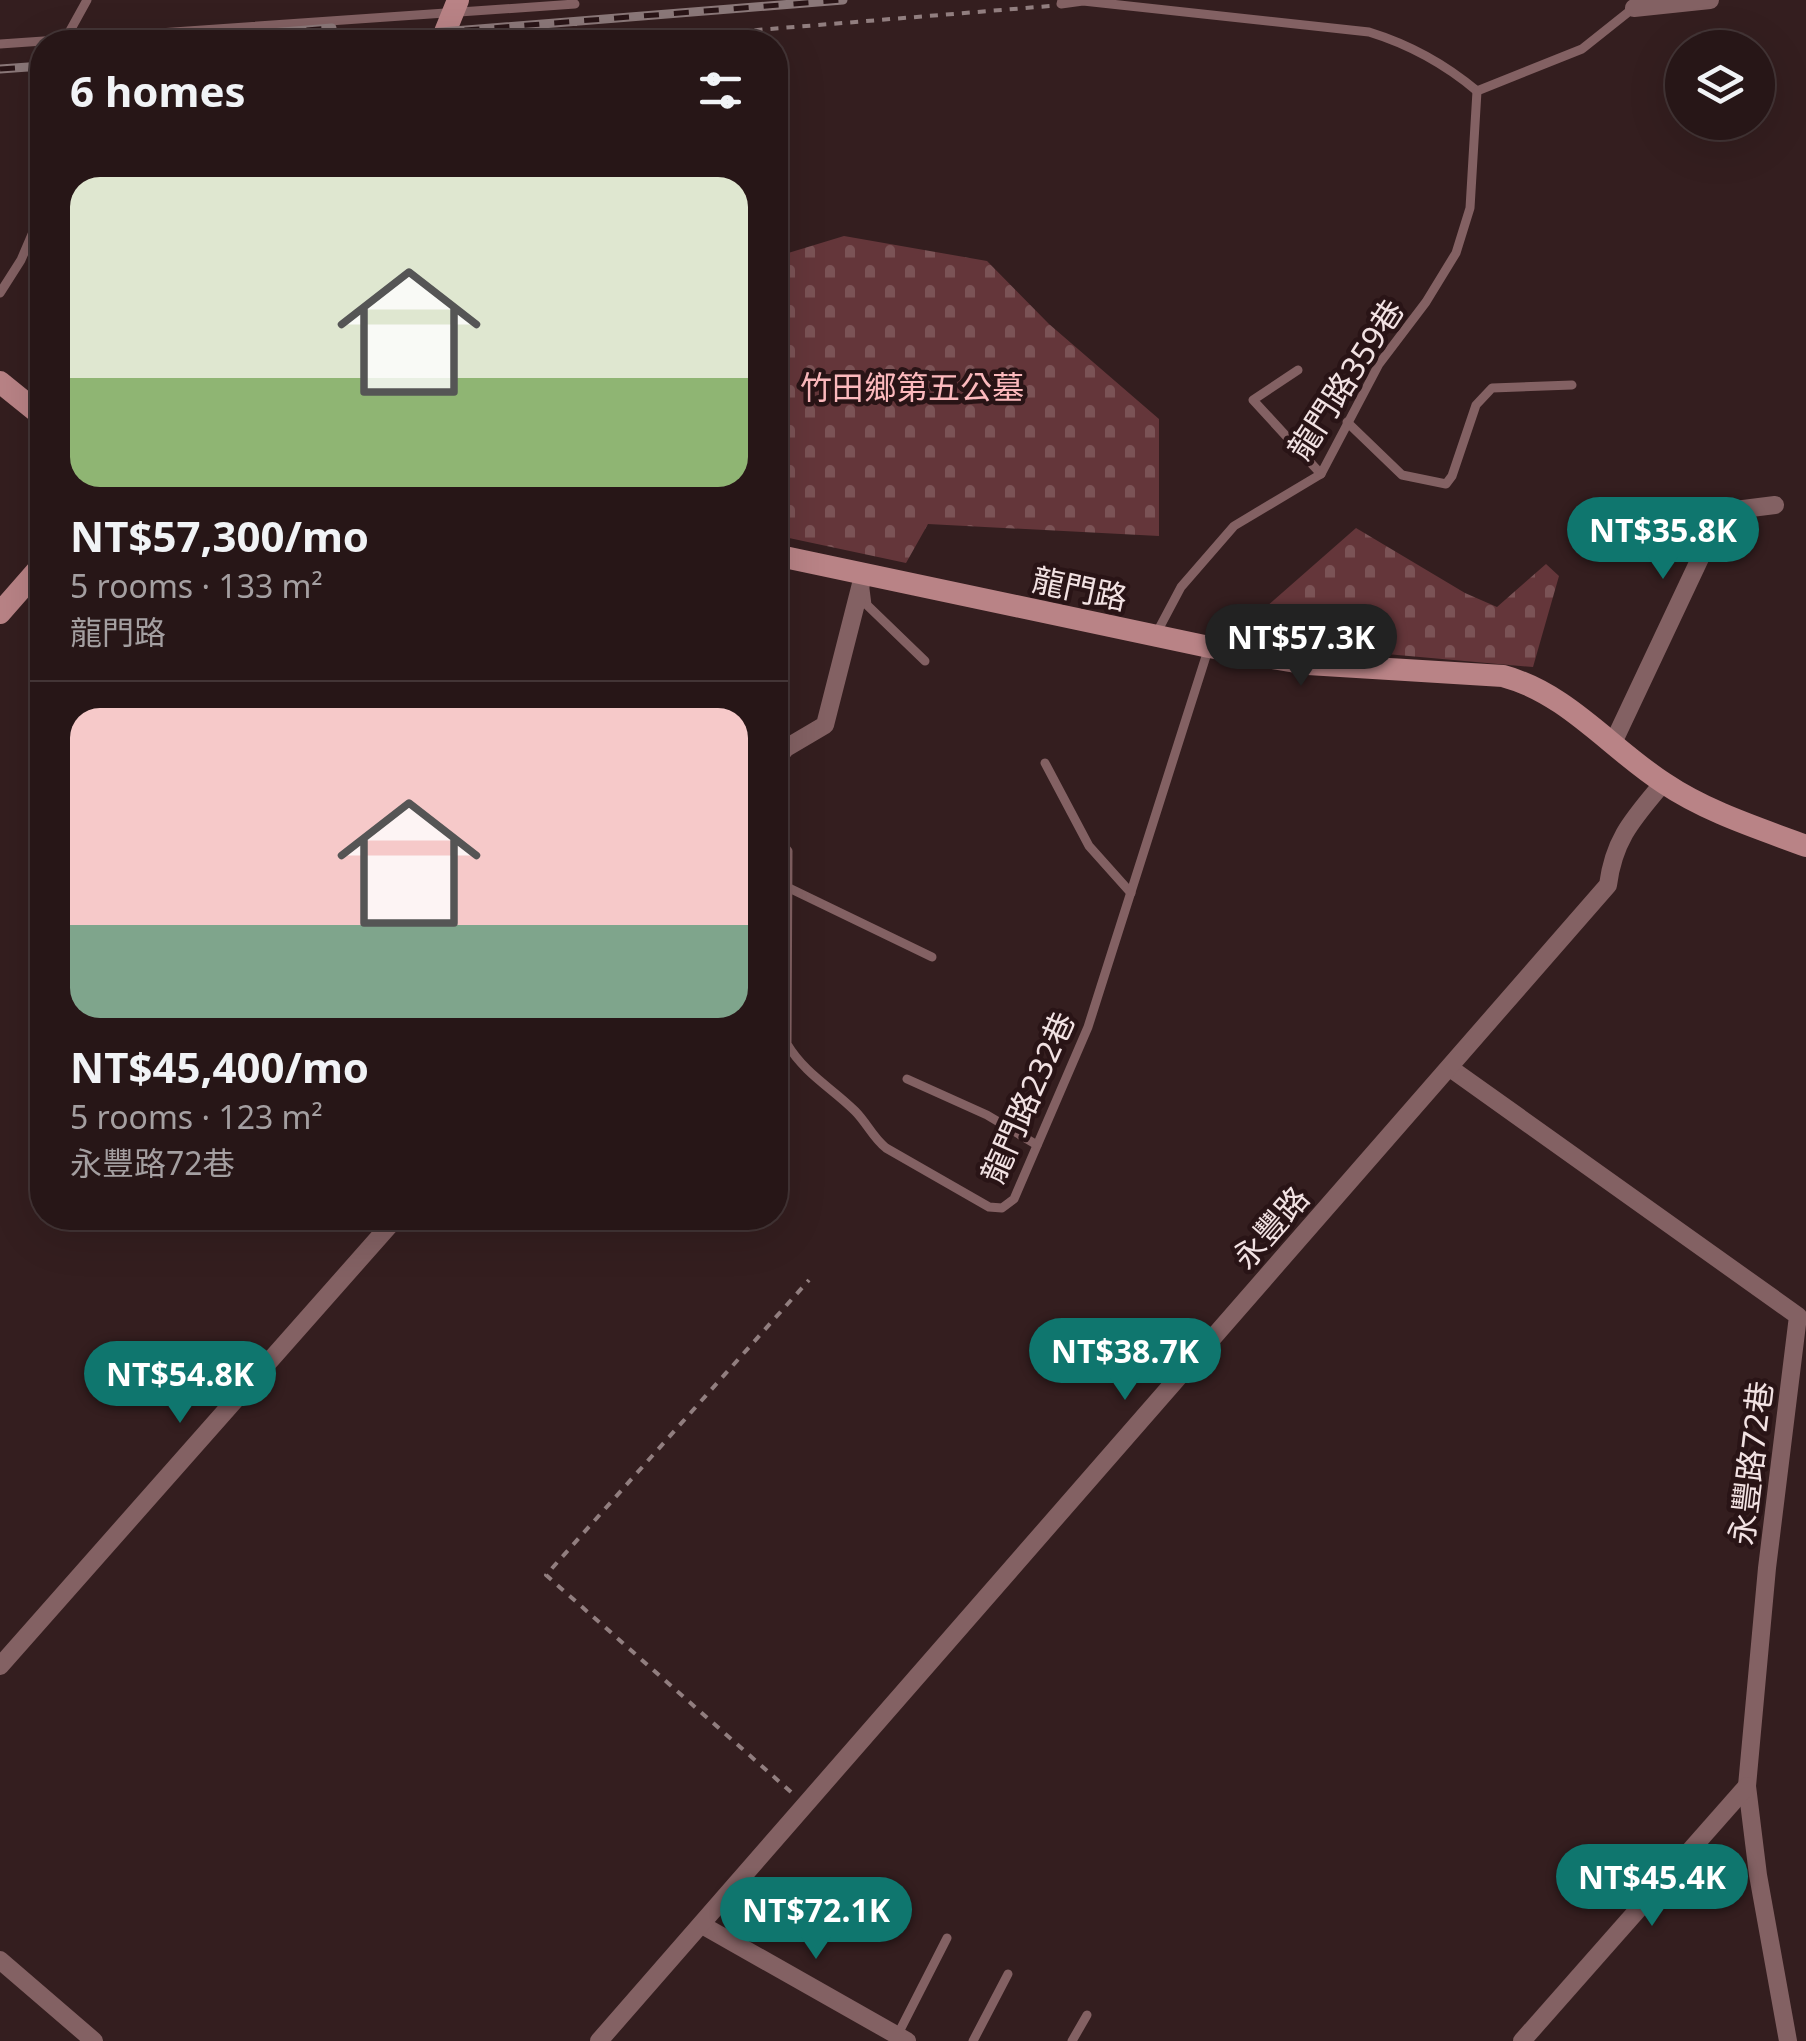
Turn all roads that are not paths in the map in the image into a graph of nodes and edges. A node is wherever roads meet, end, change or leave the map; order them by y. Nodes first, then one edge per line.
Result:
1 (87, 0) edge
2 (1060, 0) edge
3 (1710, 0) edge
4 (576, 4) road end
5 (1638, 4) edge
6 (456, 6) edge
7 (70, 30) edge
8 (164, 30) edge
9 (446, 30) edge
10 (30, 41) edge
11 (0, 44) edge
12 (1478, 91) junction
13 (30, 239) edge
14 (0, 292) edge
15 (1298, 370) dead end
16 (0, 382) edge
17 (1572, 384) dead end
18 (30, 406) edge
19 (1346, 422) junction
20 (1321, 474) junction
21 (1774, 504) dead end
22 (788, 558) edge
23 (863, 576) junction
24 (30, 579) edge
25 (0, 613) edge
26 (1154, 637) junction
27 (1209, 647) junction
28 (925, 661) dead end
29 (1613, 743) junction
30 (788, 747) edge
31 (1045, 763) dead end
32 (1663, 783) junction
33 (1806, 846) edge
34 (788, 851) edge
35 (788, 886) joint
36 (1131, 893) junction
37 (932, 957) dead end
38 (788, 1046) edge
39 (1450, 1068) junction
40 (907, 1079) dead end
41 (1038, 1146) junction
42 (385, 1230) edge
43 (0, 1666) edge
44 (1747, 1786) junction
45 (702, 1925) junction
46 (947, 1938) dead end
47 (0, 1960) edge
48 (1008, 1974) dead end
49 (1086, 2015) dead end
50 (902, 2038) edge
51 (94, 2041) edge
52 (599, 2041) edge
53 (973, 2041) edge
54 (1072, 2041) edge
55 (1522, 2041) edge
56 (1788, 2041) edge

1 - 7 lane
2 - 12 lane
3 - 5 street
4 - 6 lane
5 - 12 lane
6 - 8 lane
6 - 9 street
10 - 11 lane
12 - 19 lane, 龍門路359巷
13 - 14 lane
15 - 20 lane
16 - 18 street
17 - 19 lane
19 - 20 lane, 龍門路359巷
20 - 26 lane, 龍門路359巷
21 - 29 street
22 - 23 street, 龍門路
23 - 26 street, 龍門路
23 - 28 lane
23 - 30 street
24 - 25 street
26 - 27 street, 龍門路
27 - 29 street, 龍門路
27 - 36 lane, 龍門路232巷
29 - 32 street, 龍門路
31 - 36 lane
32 - 33 street, 龍門路
32 - 39 street, 永豐路
34 - 35 lane, 龍門路232巷
35 - 37 lane
36 - 41 lane, 龍門路232巷
38 - 41 lane, 龍門路232巷
39 - 44 street, 永豐路72巷
39 - 45 street, 永豐路
40 - 41 lane
42 - 43 street
44 - 55 street
44 - 56 street, 永豐路72巷
45 - 50 street
45 - 52 street, 永豐路
46 - 50 lane
47 - 51 street
48 - 53 lane
49 - 54 lane

